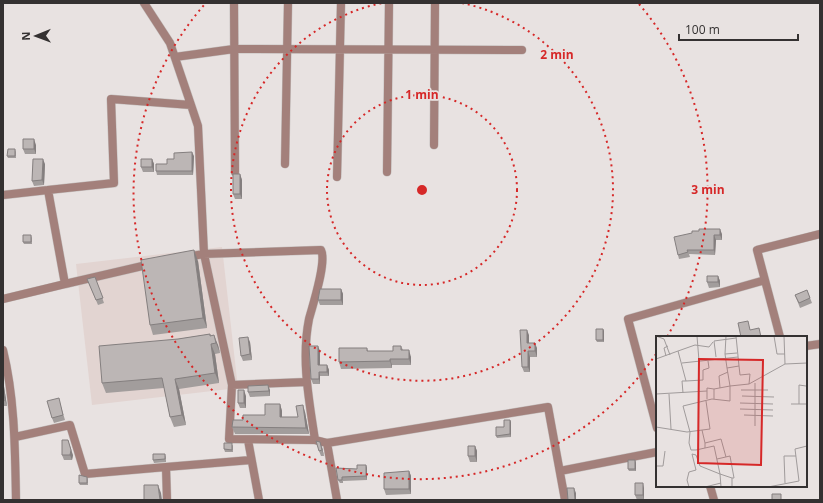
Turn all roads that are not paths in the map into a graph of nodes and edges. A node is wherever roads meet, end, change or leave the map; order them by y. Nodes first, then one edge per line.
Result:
1 (144, 3) edge
2 (234, 3) edge
3 (288, 3) edge
4 (341, 3) edge
5 (389, 3) edge
6 (435, 3) edge
7 (234, 49) junction
8 (287, 49) junction
9 (340, 49) junction
10 (388, 49) junction
11 (435, 50) junction
12 (522, 50) dead end
13 (175, 57) junction
14 (191, 105) junction
15 (434, 145) dead end
16 (285, 164) dead end
17 (234, 172) edge
18 (387, 172) dead end
19 (337, 176) dead end
20 (48, 190) junction
21 (3, 195) edge
22 (820, 234) edge
23 (204, 254) junction
24 (180, 258) edge
25 (157, 263) edge
26 (765, 280) junction
27 (65, 284) junction
28 (3, 298) edge
29 (780, 336) edge
30 (820, 344) edge
31 (807, 346) edge
32 (3, 350) edge
33 (307, 382) junction
34 (232, 385) junction
35 (656, 424) edge
36 (15, 437) junction
37 (248, 440) junction
38 (315, 440) junction
39 (327, 442) junction
40 (656, 452) edge
41 (252, 460) junction
42 (166, 467) junction
43 (560, 471) junction
44 (710, 487) edge
45 (16, 500) edge
46 (167, 500) edge
47 (259, 500) edge
48 (337, 500) edge
49 (565, 500) edge
50 (714, 500) edge

1 - 13 street
2 - 7 street
3 - 8 street
4 - 9 street
5 - 10 street
6 - 11 street
7 - 8 street
7 - 13 street
7 - 17 street
8 - 9 street
8 - 16 street
9 - 10 street
9 - 19 street
10 - 11 street
10 - 18 street
11 - 12 street
11 - 15 street
13 - 14 street
14 - 20 street
14 - 23 street
20 - 21 street
20 - 27 street
22 - 26 street
23 - 24 street
23 - 33 street
23 - 34 street
25 - 27 street
26 - 29 street
26 - 35 street
27 - 28 street
30 - 31 street
32 - 36 street
33 - 34 street
33 - 38 street
34 - 37 street
36 - 42 street
36 - 45 street
37 - 38 street
37 - 41 street
38 - 39 street
39 - 43 street
39 - 48 street
40 - 43 street
41 - 42 street
41 - 47 street
42 - 46 street
43 - 49 street
44 - 50 street

